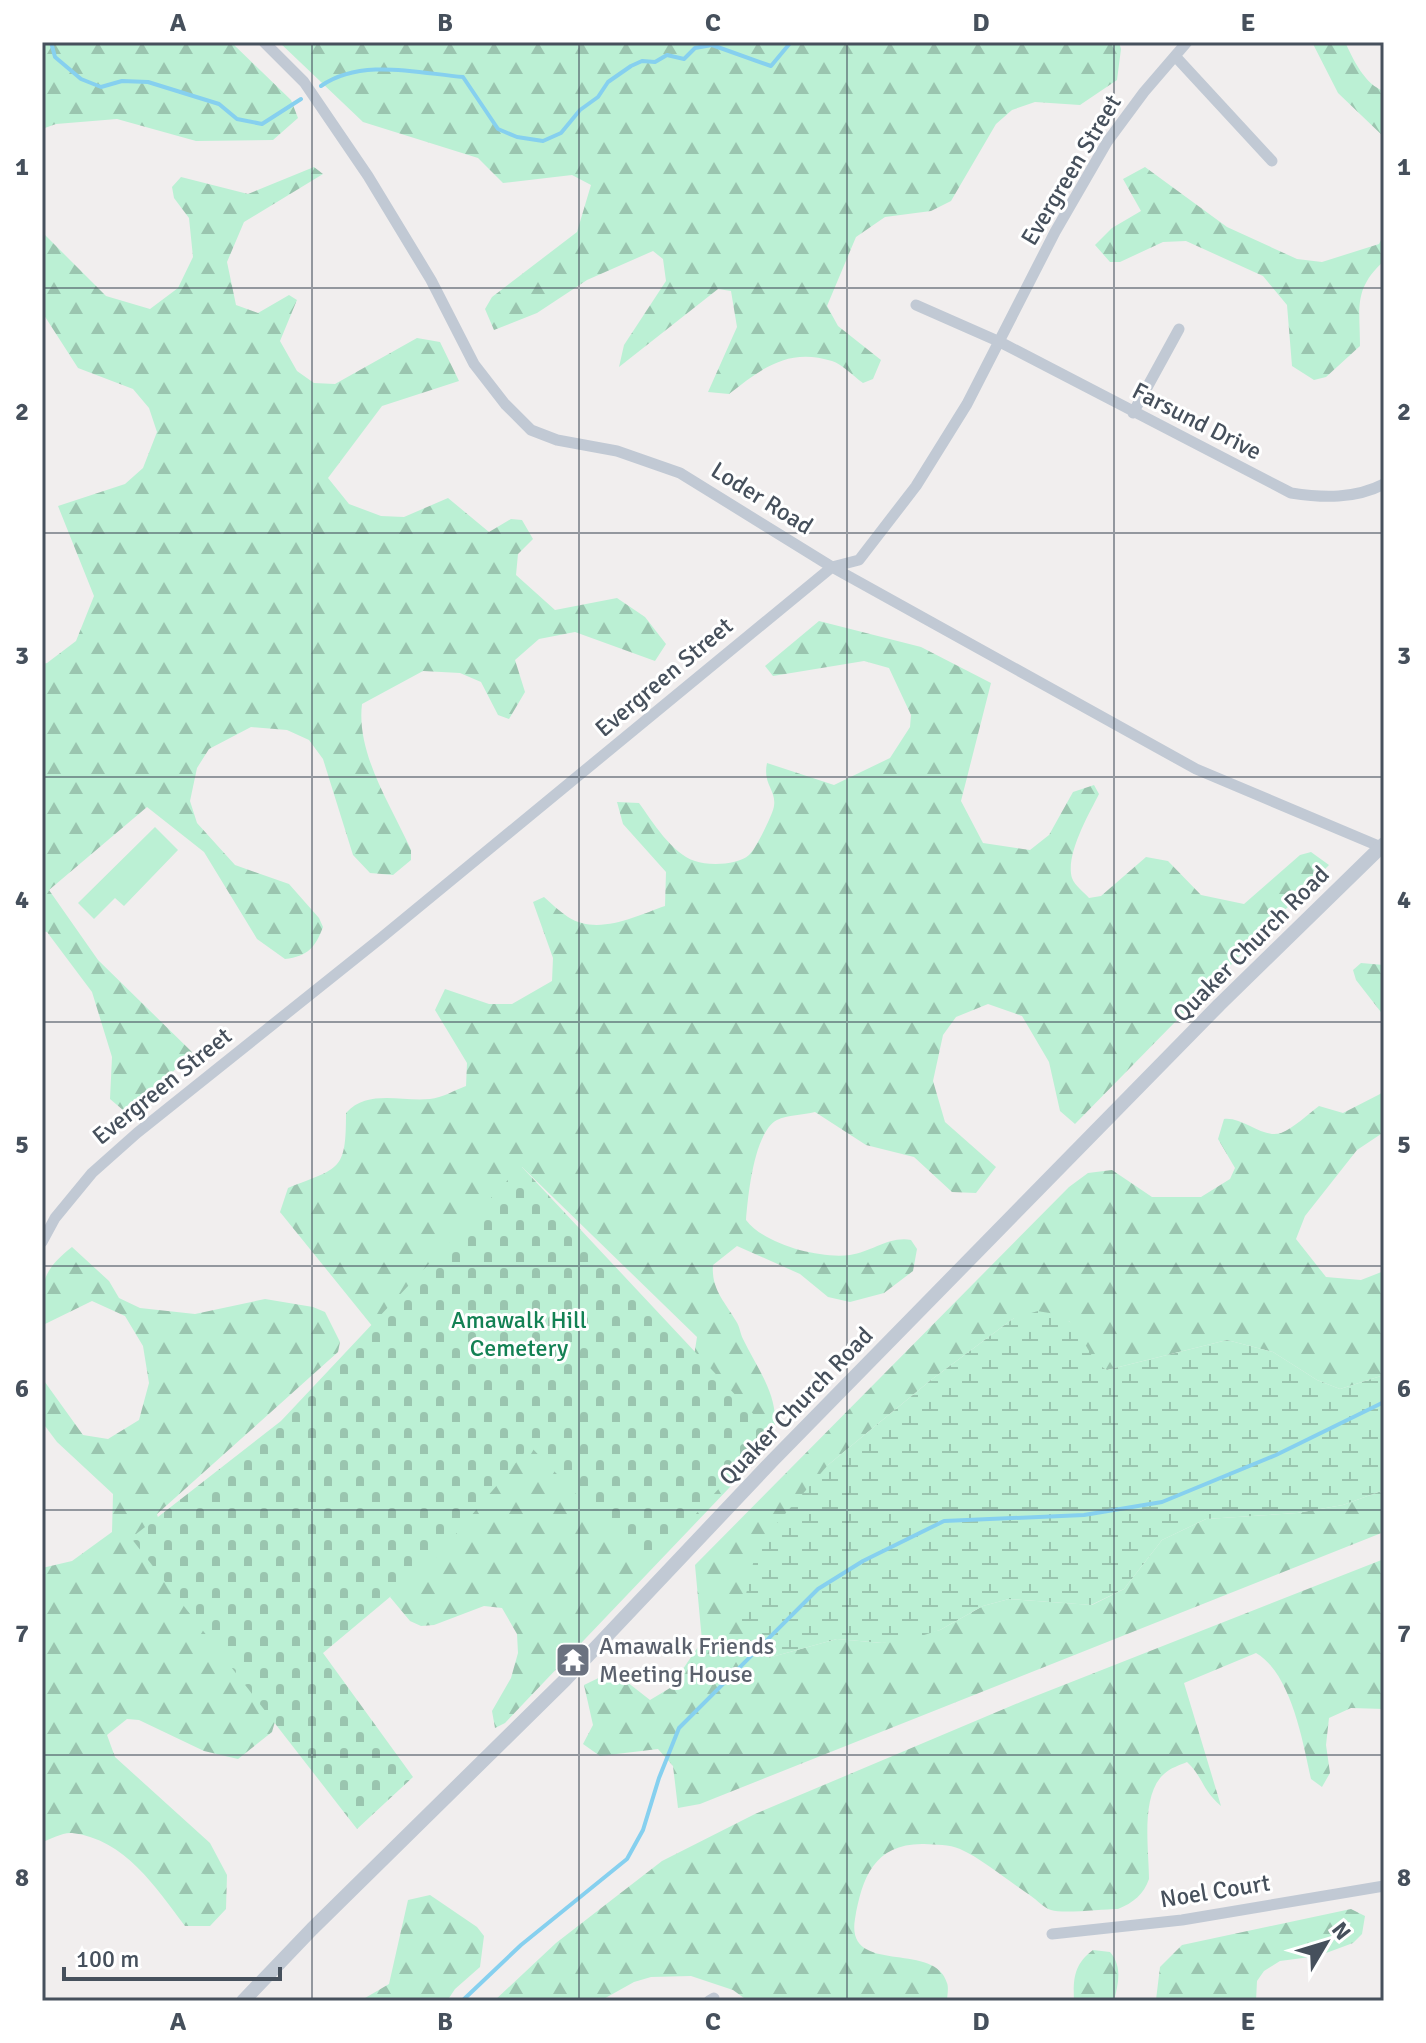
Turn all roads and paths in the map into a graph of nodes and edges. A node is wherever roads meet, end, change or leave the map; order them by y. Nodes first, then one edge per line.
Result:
1 (264, 42) edge
2 (1187, 42) edge
3 (1175, 56) junction
4 (1272, 161) dead end
5 (916, 305) dead end
6 (1179, 329) dead end
7 (1000, 342) junction
8 (1133, 413) junction
9 (1384, 484) edge
10 (832, 567) junction
11 (1383, 845) edge
12 (42, 1242) edge
13 (1384, 1886) edge
14 (1052, 1934) dead end
15 (243, 2001) edge

1 - 10 street, Loder Road
2 - 3 street, Evergreen Street
3 - 4 street
3 - 7 street, Evergreen Street
5 - 7 street, Farsund Drive
6 - 8 street
7 - 8 street, Farsund Drive
7 - 10 street, Evergreen Street
8 - 9 street, Farsund Drive
10 - 11 street, Loder Road
10 - 12 street, Evergreen Street
11 - 15 street, Quaker Church Road
13 - 14 street, Noel Court

